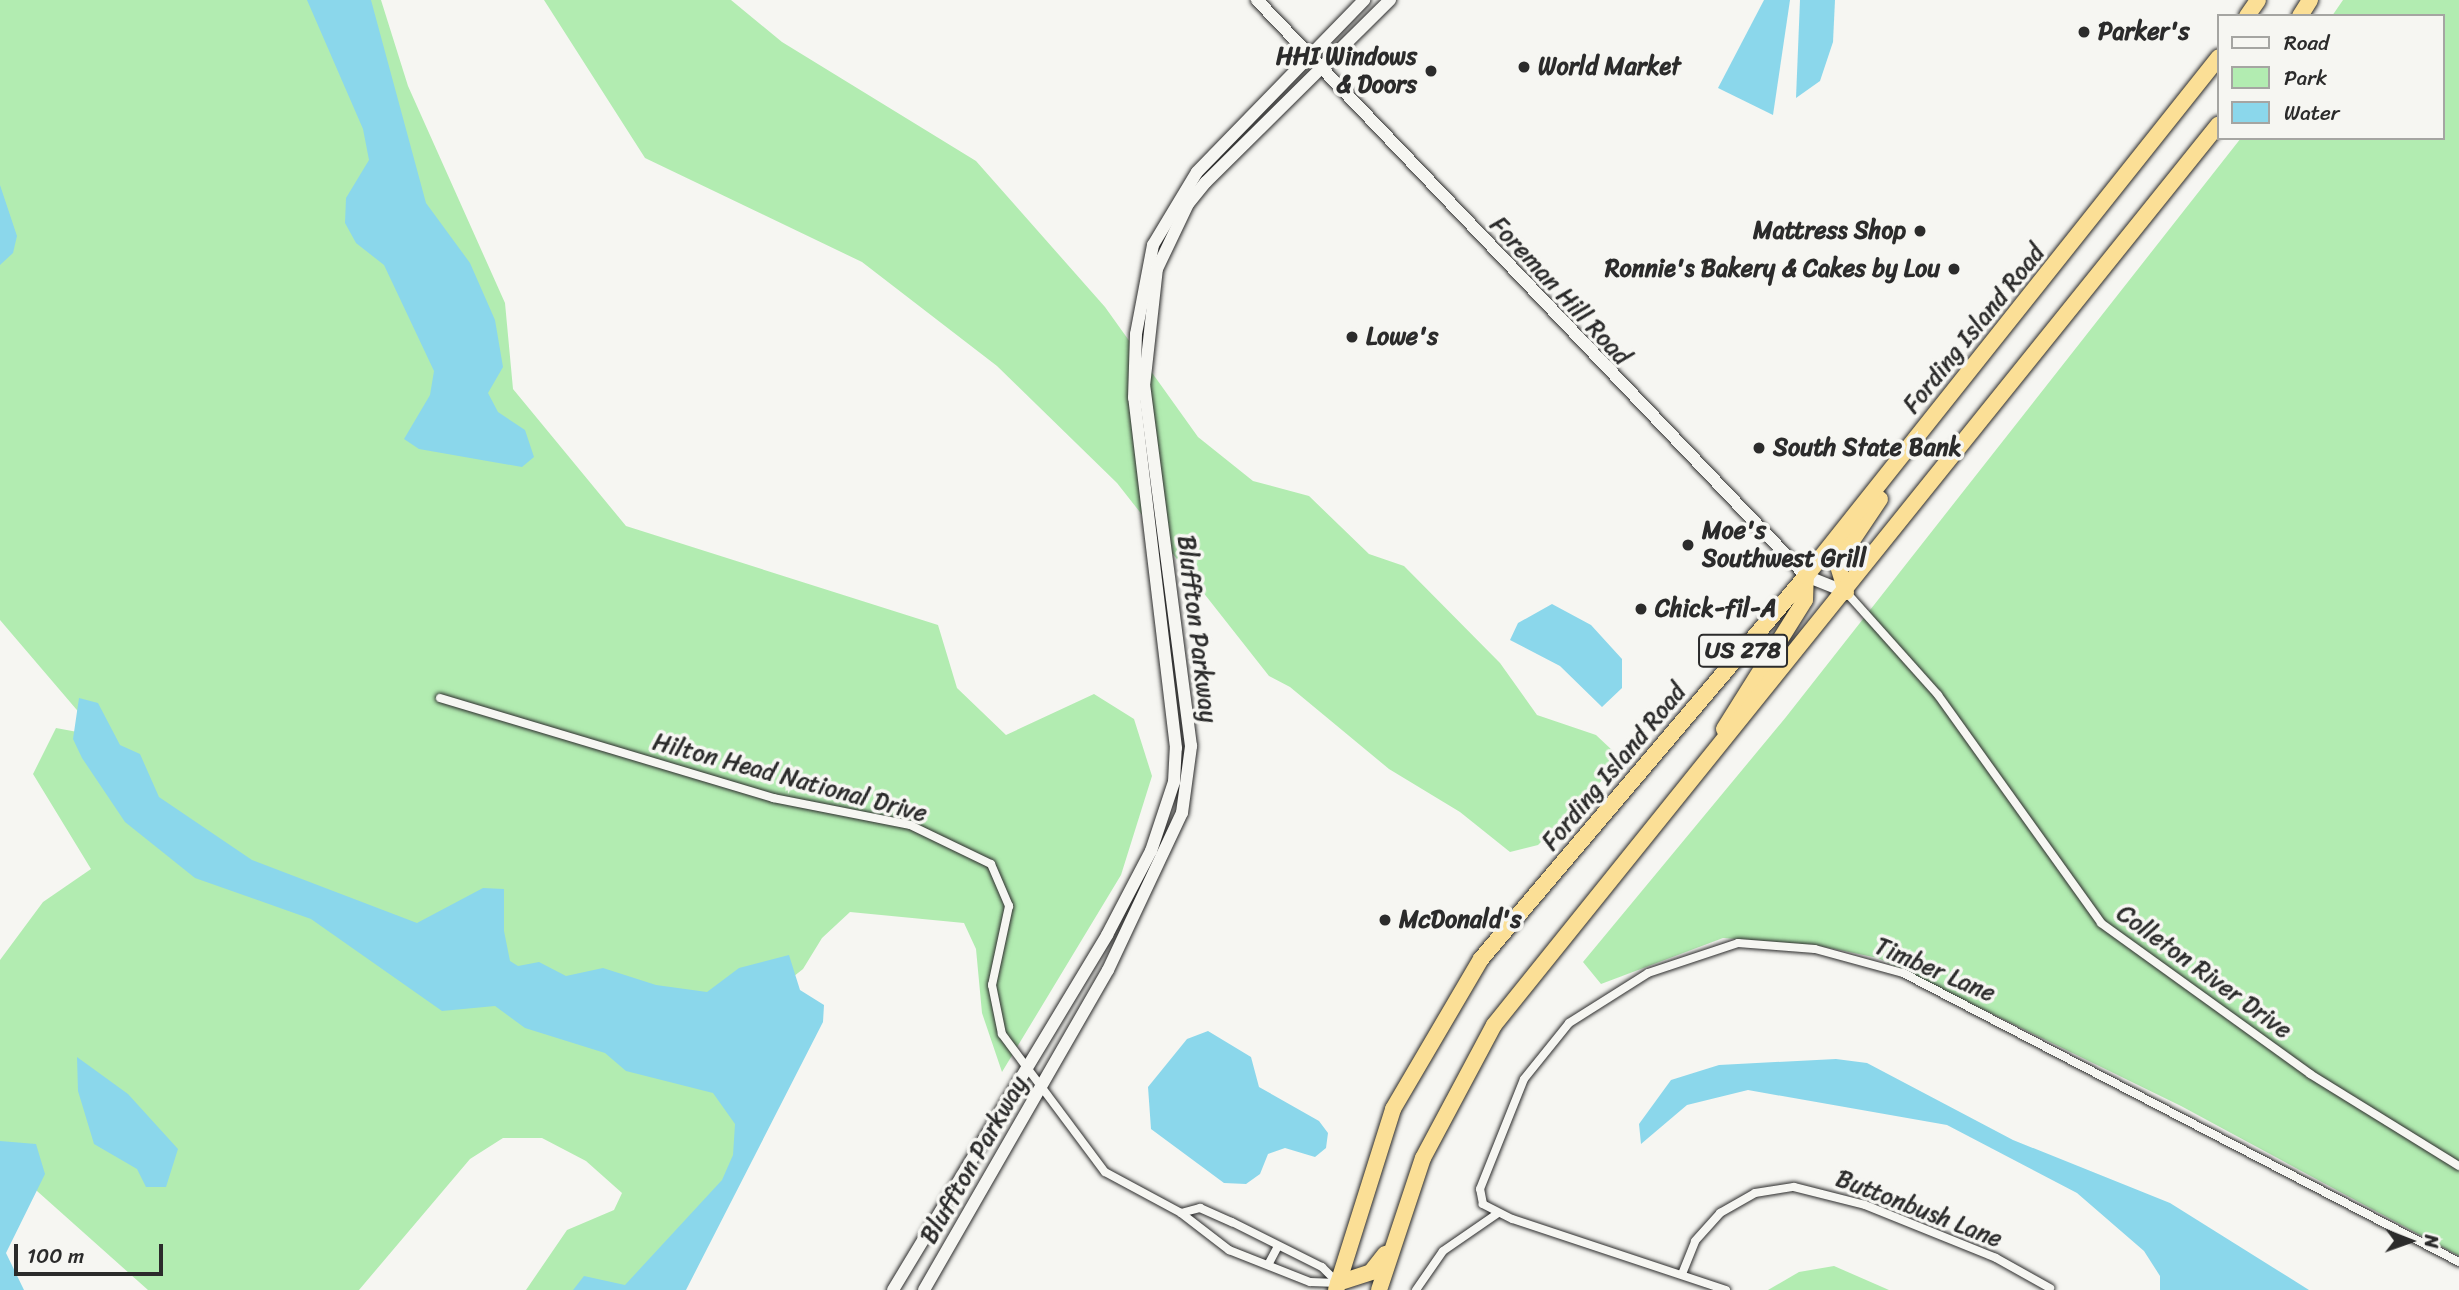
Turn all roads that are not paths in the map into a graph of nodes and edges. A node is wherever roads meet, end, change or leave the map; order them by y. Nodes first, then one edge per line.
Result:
1 (1257, 0) edge
2 (1364, 0) edge
3 (1390, 0) edge
4 (1310, 51) junction
5 (2218, 58) edge
6 (1326, 68) junction
7 (2218, 125) edge
8 (1948, 398) junction
9 (1806, 576) junction
10 (1846, 592) junction
11 (440, 698) dead end
12 (1686, 791) junction
13 (1028, 1073) junction
14 (1040, 1090) junction
15 (2459, 1166) edge
16 (1181, 1213) junction
17 (1498, 1213) junction
18 (1393, 1243) junction
19 (1278, 1246) junction
20 (2459, 1262) edge
21 (1268, 1265) junction
22 (1682, 1274) junction
23 (1339, 1288) edge
24 (2050, 1288) edge
25 (893, 1290) edge
26 (924, 1290) edge
27 (1379, 1290) edge
28 (1416, 1290) edge
29 (1726, 1290) edge

1 - 4 main road, Foreman Hill Road
2 - 4 main road, Bluffton Parkway
3 - 6 main road, Bluffton Parkway
4 - 6 main road, Foreman Hill Road
4 - 13 main road, Bluffton Parkway
5 - 8 highway, Fording Island Road / US 278
6 - 9 main road, Foreman Hill Road
6 - 14 main road, Bluffton Parkway
7 - 10 highway, US 278
8 - 9 highway, Fording Island Road / US 278
8 - 10 highway
9 - 10 main road, Foreman Hill Road
9 - 12 highway
9 - 23 highway, Fording Island Road / US 278
10 - 12 highway, US 278
10 - 15 street, Colleton River Drive
11 - 13 street, Hilton Head National Drive
12 - 18 highway, US 278
13 - 14 street, Hilton Head National Drive
13 - 25 main road, Bluffton Parkway
14 - 16 street, Hilton Head National Drive
14 - 26 main road, Bluffton Parkway
16 - 19 street, Hilton Head National Drive
16 - 21 street, Hilton Head National Drive
17 - 20 street, Timber Lane
17 - 22 street
17 - 28 street
18 - 23 highway
18 - 27 highway, US 278
19 - 21 street
19 - 23 street, Hilton Head National Drive
21 - 23 street, Hilton Head National Drive
22 - 24 street, Buttonbush Lane
22 - 29 street

